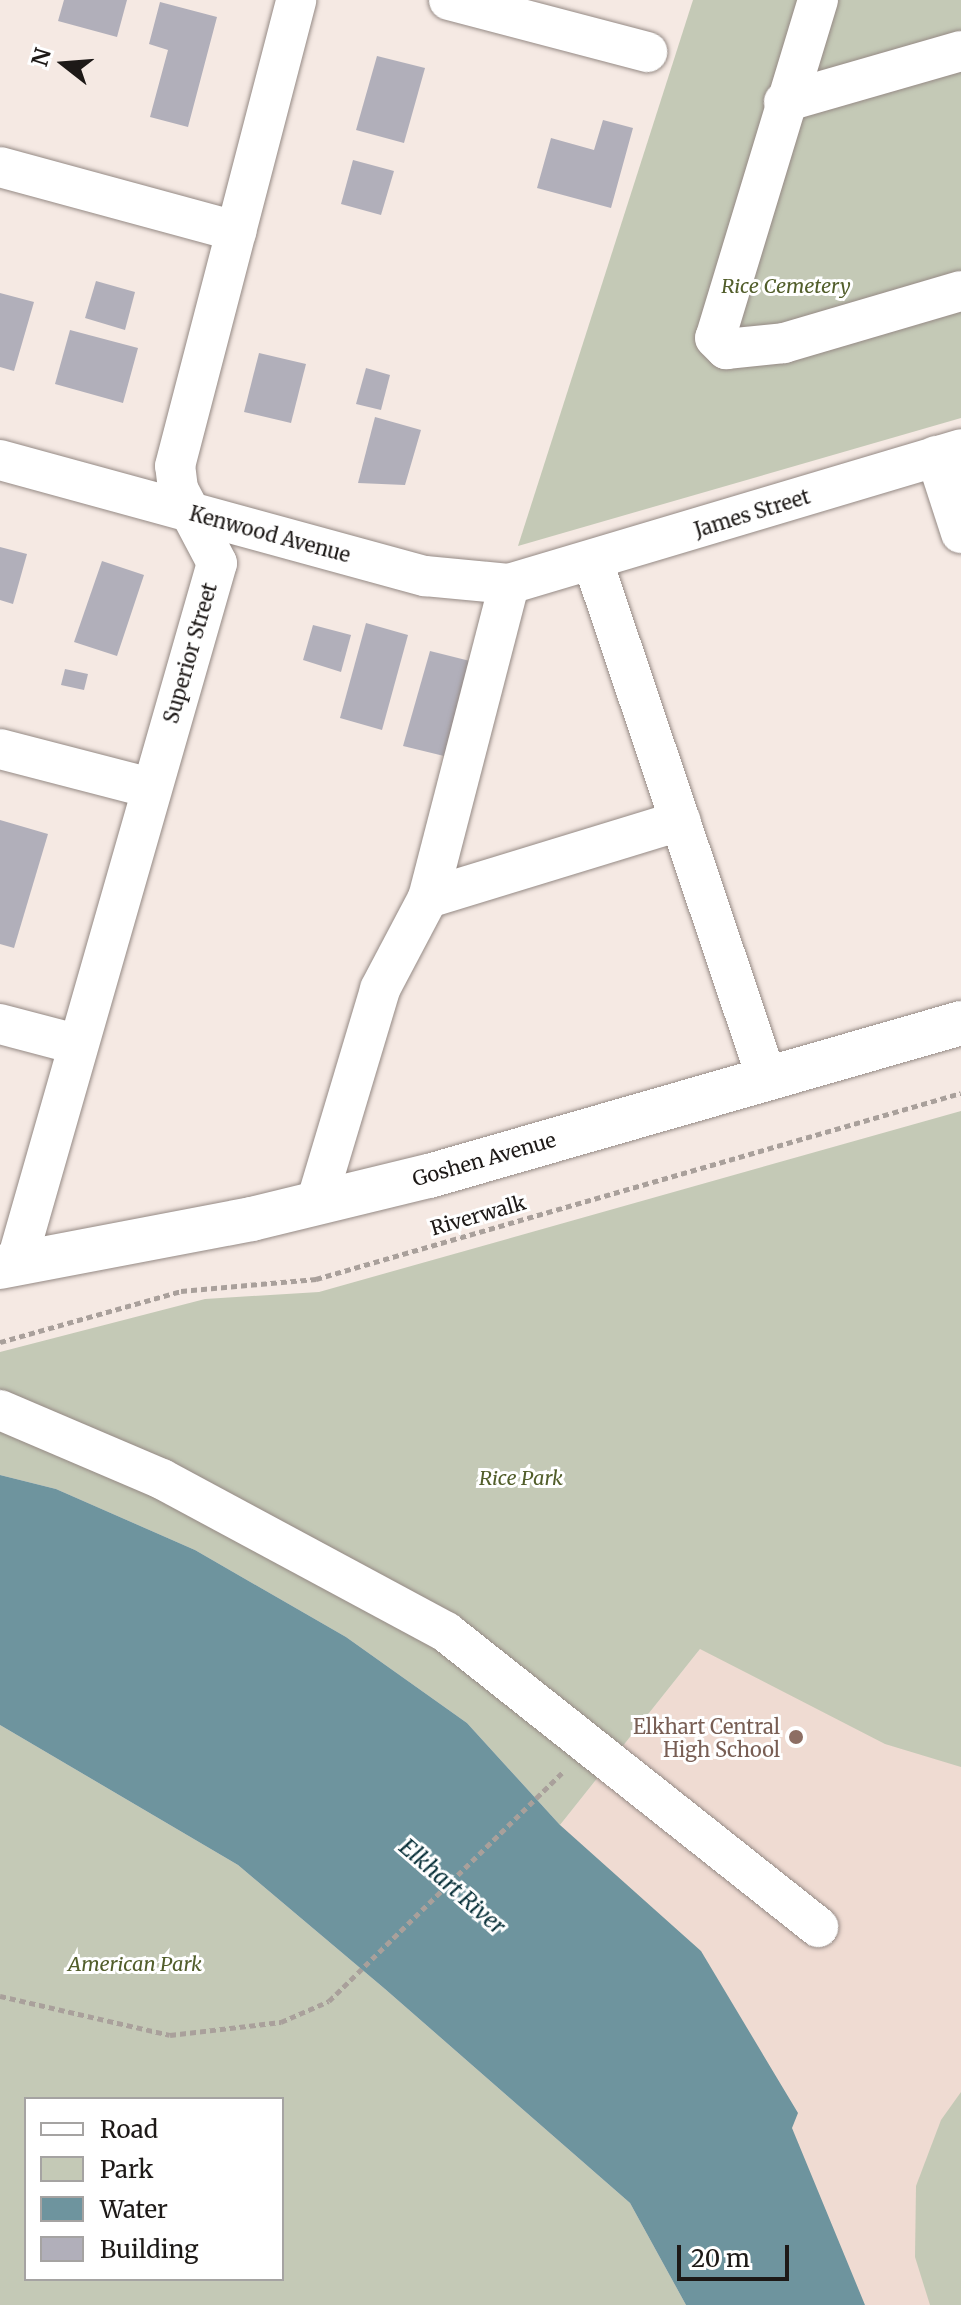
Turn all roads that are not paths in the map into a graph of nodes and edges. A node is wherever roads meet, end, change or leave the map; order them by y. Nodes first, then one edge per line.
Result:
1 (296, 0) edge
2 (449, 0) edge
3 (818, 0) edge
4 (961, 51) edge
5 (647, 52) dead end
6 (784, 102) junction
7 (0, 167) edge
8 (236, 231) junction
9 (961, 291) edge
10 (948, 453) edge
11 (0, 460) edge
12 (194, 514) junction
13 (961, 533) edge
14 (593, 562) junction
15 (526, 580) junction
16 (0, 749) edge
17 (151, 788) junction
18 (680, 821) junction
19 (428, 898) junction
20 (961, 1023) edge
21 (0, 1024) edge
22 (76, 1044) junction
23 (767, 1079) junction
24 (316, 1203) junction
25 (8, 1266) edge
26 (0, 1410) edge
27 (818, 1927) dead end

1 - 8 street, Superior Street
2 - 5 street
3 - 6 street
4 - 6 street
6 - 9 street
7 - 8 street
8 - 12 street, Superior Street
10 - 13 street
10 - 14 street, James Street
11 - 12 street, Kenwood Avenue
12 - 15 street, Kenwood Avenue
12 - 17 street, Superior Street
14 - 15 street, James Street
14 - 18 street
15 - 19 street
16 - 17 street
17 - 22 street, Superior Street
18 - 19 street
18 - 23 street
19 - 24 street
20 - 23 main road, Goshen Avenue
21 - 22 street
22 - 25 street, Superior Street
23 - 24 main road, Goshen Avenue
24 - 25 main road, Goshen Avenue
26 - 27 street

